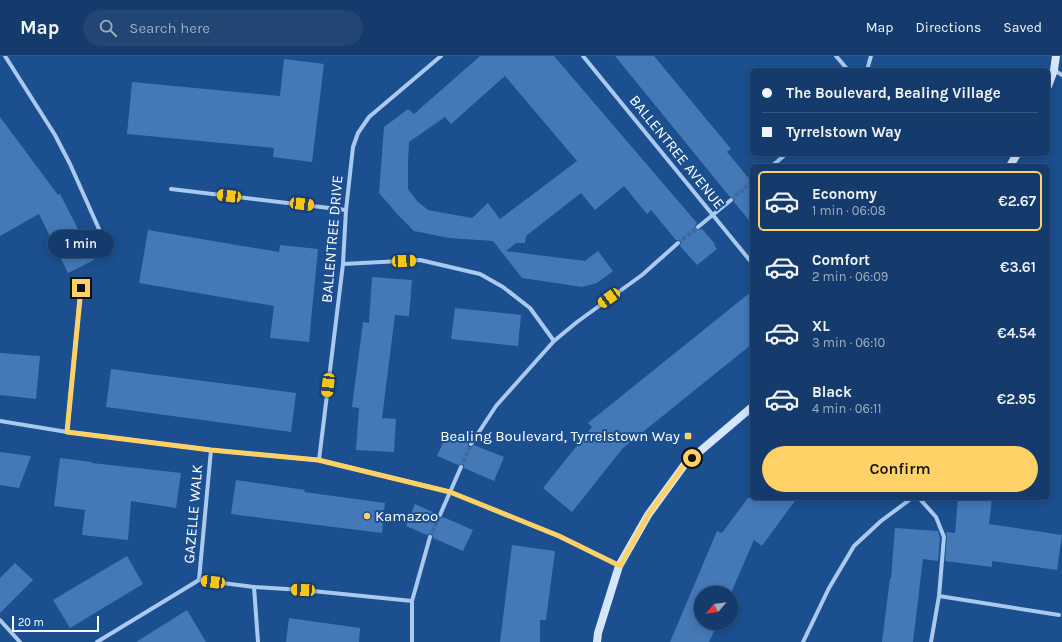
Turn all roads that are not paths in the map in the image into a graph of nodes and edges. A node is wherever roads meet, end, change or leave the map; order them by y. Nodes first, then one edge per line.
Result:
1 (5, 56) edge
2 (441, 56) edge
3 (582, 56) edge
4 (836, 56) edge
5 (871, 56) edge
6 (1056, 56) edge
7 (846, 68) edge
8 (868, 68) edge
9 (1054, 70) junction
10 (1062, 75) edge
11 (1050, 81) edge
12 (784, 156) edge
13 (774, 164) edge
14 (171, 189) dead end
15 (731, 200) tunnel mouth
16 (346, 210) junction
17 (713, 215) junction
18 (698, 227) tunnel mouth
19 (678, 243) tunnel mouth
20 (107, 247) dead end
21 (750, 261) edge
22 (343, 264) junction
23 (81, 288) dead end
24 (554, 341) junction
25 (750, 409) edge
26 (0, 421) edge
27 (67, 432) junction
28 (471, 444) tunnel mouth
29 (211, 450) junction
30 (318, 460) junction
31 (461, 467) tunnel mouth
32 (450, 492) junction
33 (909, 500) edge
34 (921, 500) edge
35 (440, 515) tunnel mouth
36 (430, 536) tunnel mouth
37 (620, 566) junction
38 (199, 580) junction
39 (254, 587) junction
40 (939, 596) junction
41 (412, 601) junction
42 (1059, 615) dead end
43 (0, 620) edge
44 (20, 642) edge
45 (97, 642) edge
46 (258, 642) edge
47 (412, 642) edge
48 (597, 642) edge
49 (803, 642) edge
50 (931, 642) edge

1 - 20 street
2 - 16 street, BALLENTREE DRIVE
3 - 17 street, BALLENTREE AVENUE
4 - 7 street
5 - 8 street
6 - 9 street
9 - 10 street
9 - 11 street
12 - 13 street
14 - 16 street
15 - 17 street
16 - 22 street, BALLENTREE DRIVE
17 - 18 street
17 - 21 street, BALLENTREE AVENUE
19 - 24 street
22 - 24 street
22 - 30 street, BALLENTREE DRIVE
23 - 27 street
24 - 28 street
25 - 37 street
26 - 27 street
27 - 29 street
29 - 30 street
29 - 38 street, GAZELLE WALK
30 - 32 street
31 - 32 street
32 - 35 street
32 - 37 street
33 - 49 street
34 - 40 street
36 - 41 street
37 - 48 street
38 - 39 street
38 - 45 street
39 - 41 street
39 - 46 street
40 - 42 street
40 - 50 street
41 - 47 street
43 - 44 street

